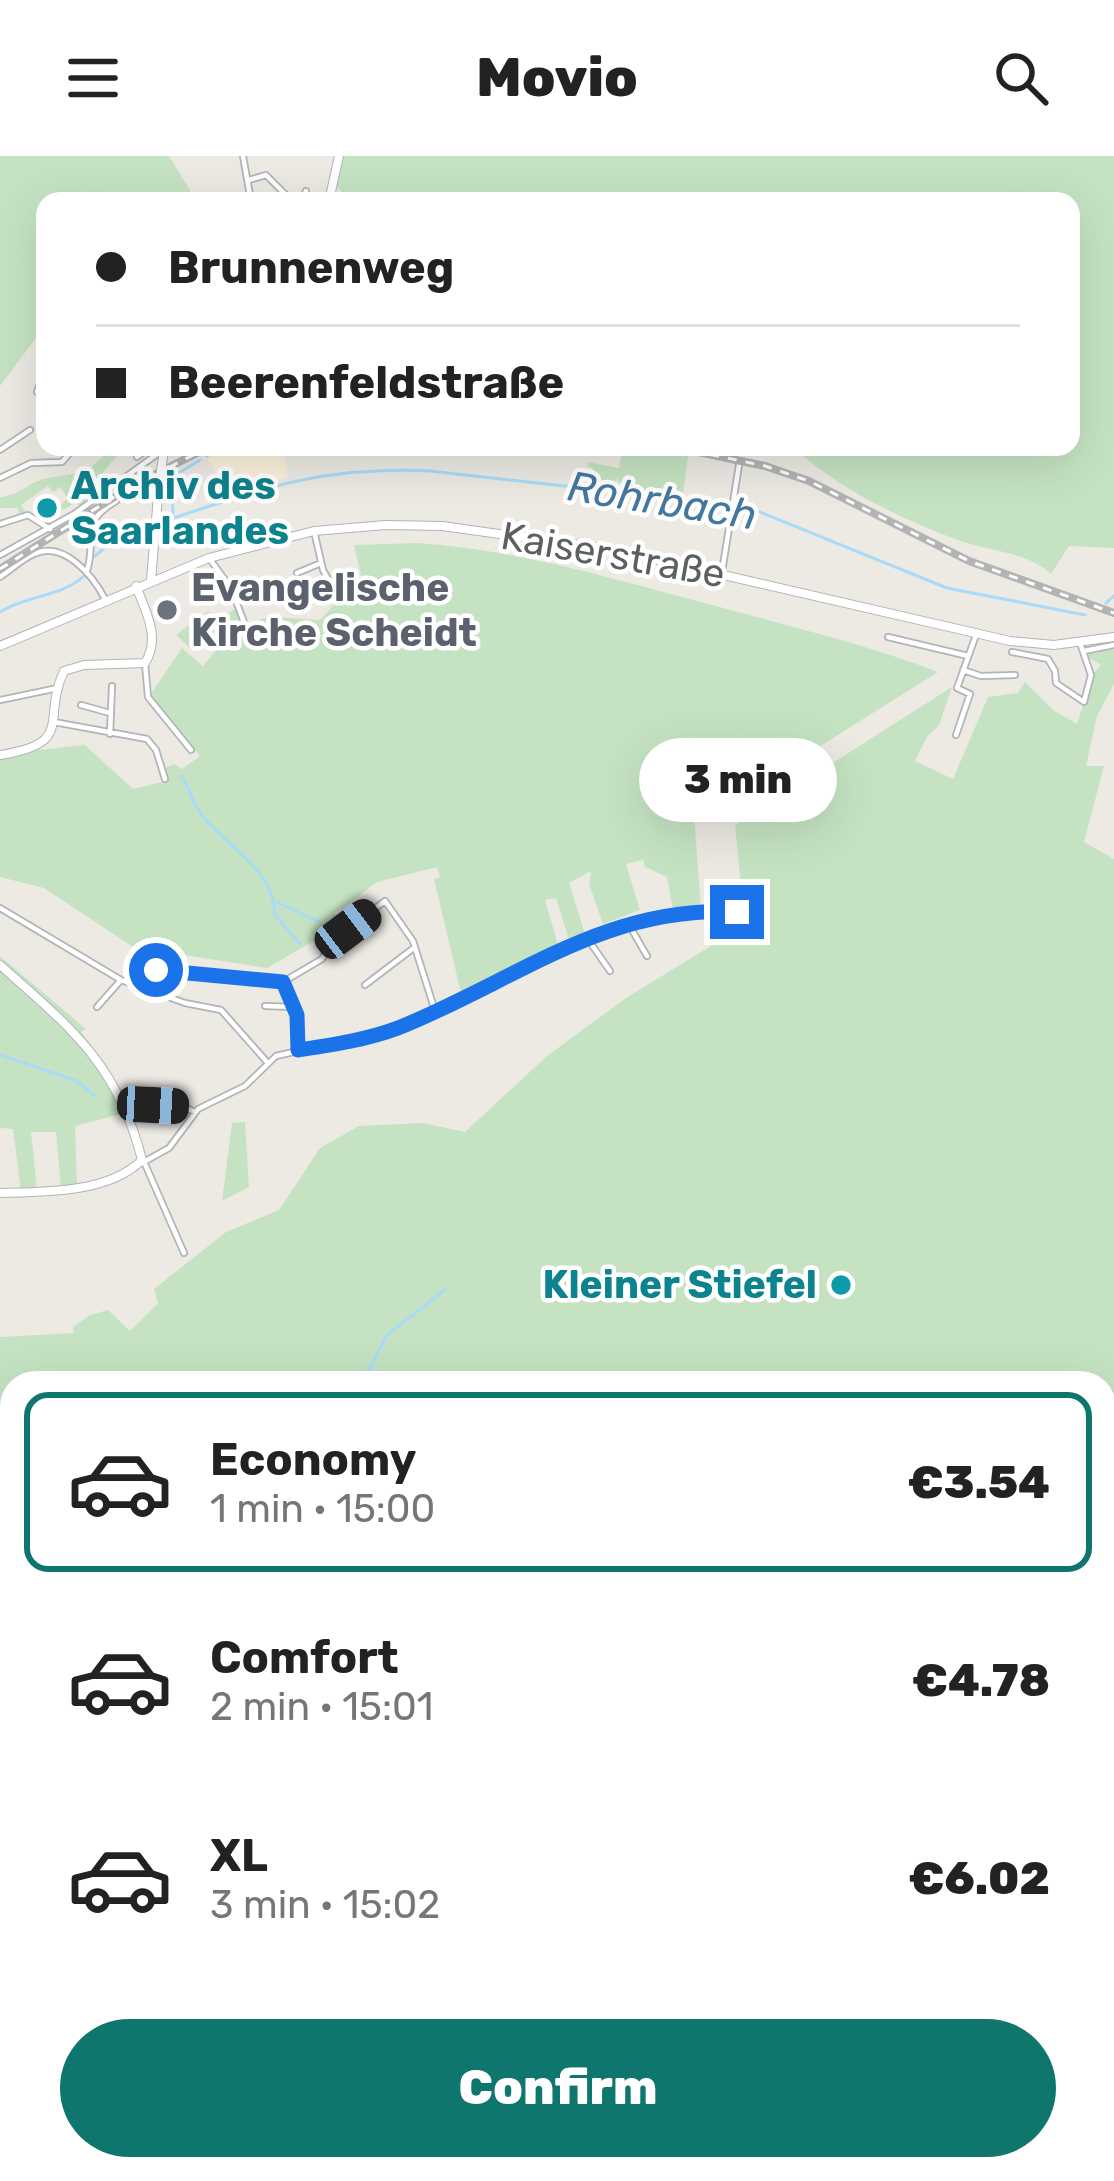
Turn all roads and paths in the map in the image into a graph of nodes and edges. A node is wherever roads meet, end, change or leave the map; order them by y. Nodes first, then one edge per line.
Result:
1 (243, 156) edge
2 (339, 156) edge
3 (249, 180) junction
4 (250, 192) edge
5 (283, 192) edge
6 (331, 192) edge
7 (30, 430) dead end
8 (0, 450) edge
9 (67, 456) edge
10 (154, 456) edge
11 (164, 456) edge
12 (740, 466) dead end
13 (1, 476) edge
14 (116, 501) dead end
15 (0, 524) edge
16 (50, 529) junction
17 (314, 530) junction
18 (0, 555) edge
19 (208, 558) junction
20 (321, 563) junction
21 (87, 571) junction
22 (297, 573) dead end
23 (722, 573) junction
24 (0, 577) edge
25 (151, 580) junction
26 (136, 586) junction
27 (338, 597) dead end
28 (105, 599) junction
29 (244, 622) dead end
30 (977, 634) junction
31 (888, 638) dead end
32 (1114, 641) edge
33 (0, 646) edge
34 (1082, 647) junction
35 (1012, 652) dead end
36 (968, 656) junction
37 (145, 663) junction
38 (963, 670) junction
39 (1015, 674) dead end
40 (112, 686) dead end
41 (58, 688) junction
42 (0, 700) edge
43 (80, 705) dead end
44 (110, 713) junction
45 (54, 722) junction
46 (110, 734) junction
47 (956, 735) dead end
48 (191, 750) dead end
49 (0, 753) edge
50 (165, 779) dead end
51 (0, 908) edge
52 (751, 915) dead end
53 (628, 923) junction
54 (587, 938) junction
55 (415, 947) junction
56 (647, 956) dead end
57 (0, 965) edge
58 (610, 971) dead end
59 (121, 980) junction
60 (283, 982) junction
61 (365, 985) dead end
62 (142, 987) junction
63 (265, 1006) dead end
64 (97, 1007) dead end
65 (294, 1007) junction
66 (435, 1011) junction
67 (298, 1050) junction
68 (267, 1062) junction
69 (129, 1112) junction
70 (195, 1112) junction
71 (143, 1160) junction
72 (0, 1193) edge
73 (184, 1253) dead end

1 - 3 street
2 - 6 main road
3 - 4 street
3 - 5 street
7 - 8 street
9 - 13 street
10 - 16 street
11 - 25 main road, bridge
12 - 23 street
14 - 21 street
15 - 16 street
16 - 18 street
17 - 19 main road, Kaiserstraße
17 - 20 street
17 - 23 main road, Kaiserstraße
19 - 25 main road, Kaiserstraße
19 - 29 street
20 - 22 street
20 - 27 street
21 - 24 street
21 - 28 street
23 - 30 main road, Kaiserstraße
25 - 26 main road, Kaiserstraße
26 - 28 main road, Kaiserstraße
26 - 37 main road
28 - 33 main road, Kaiserstraße
30 - 34 main road, Kaiserstraße
30 - 36 street
31 - 36 street
32 - 34 main road, Kaiserstraße
34 - 35 street
36 - 38 street
37 - 41 main road
37 - 48 street
38 - 39 street
38 - 47 street
40 - 44 street
41 - 42 street
41 - 45 main road
43 - 44 street
44 - 46 street
45 - 46 street
45 - 49 main road
46 - 50 street
51 - 59 street
52 - 53 street
53 - 54 street
53 - 56 street
54 - 58 street
54 - 66 street
55 - 60 street
55 - 61 street
55 - 66 street
57 - 69 main road
59 - 62 street
59 - 64 street
60 - 62 street
60 - 65 street
62 - 68 street
63 - 65 street
65 - 67 street
66 - 67 street
67 - 68 street
68 - 70 street
69 - 70 street
69 - 71 main road
70 - 71 street
71 - 72 main road
71 - 73 street

